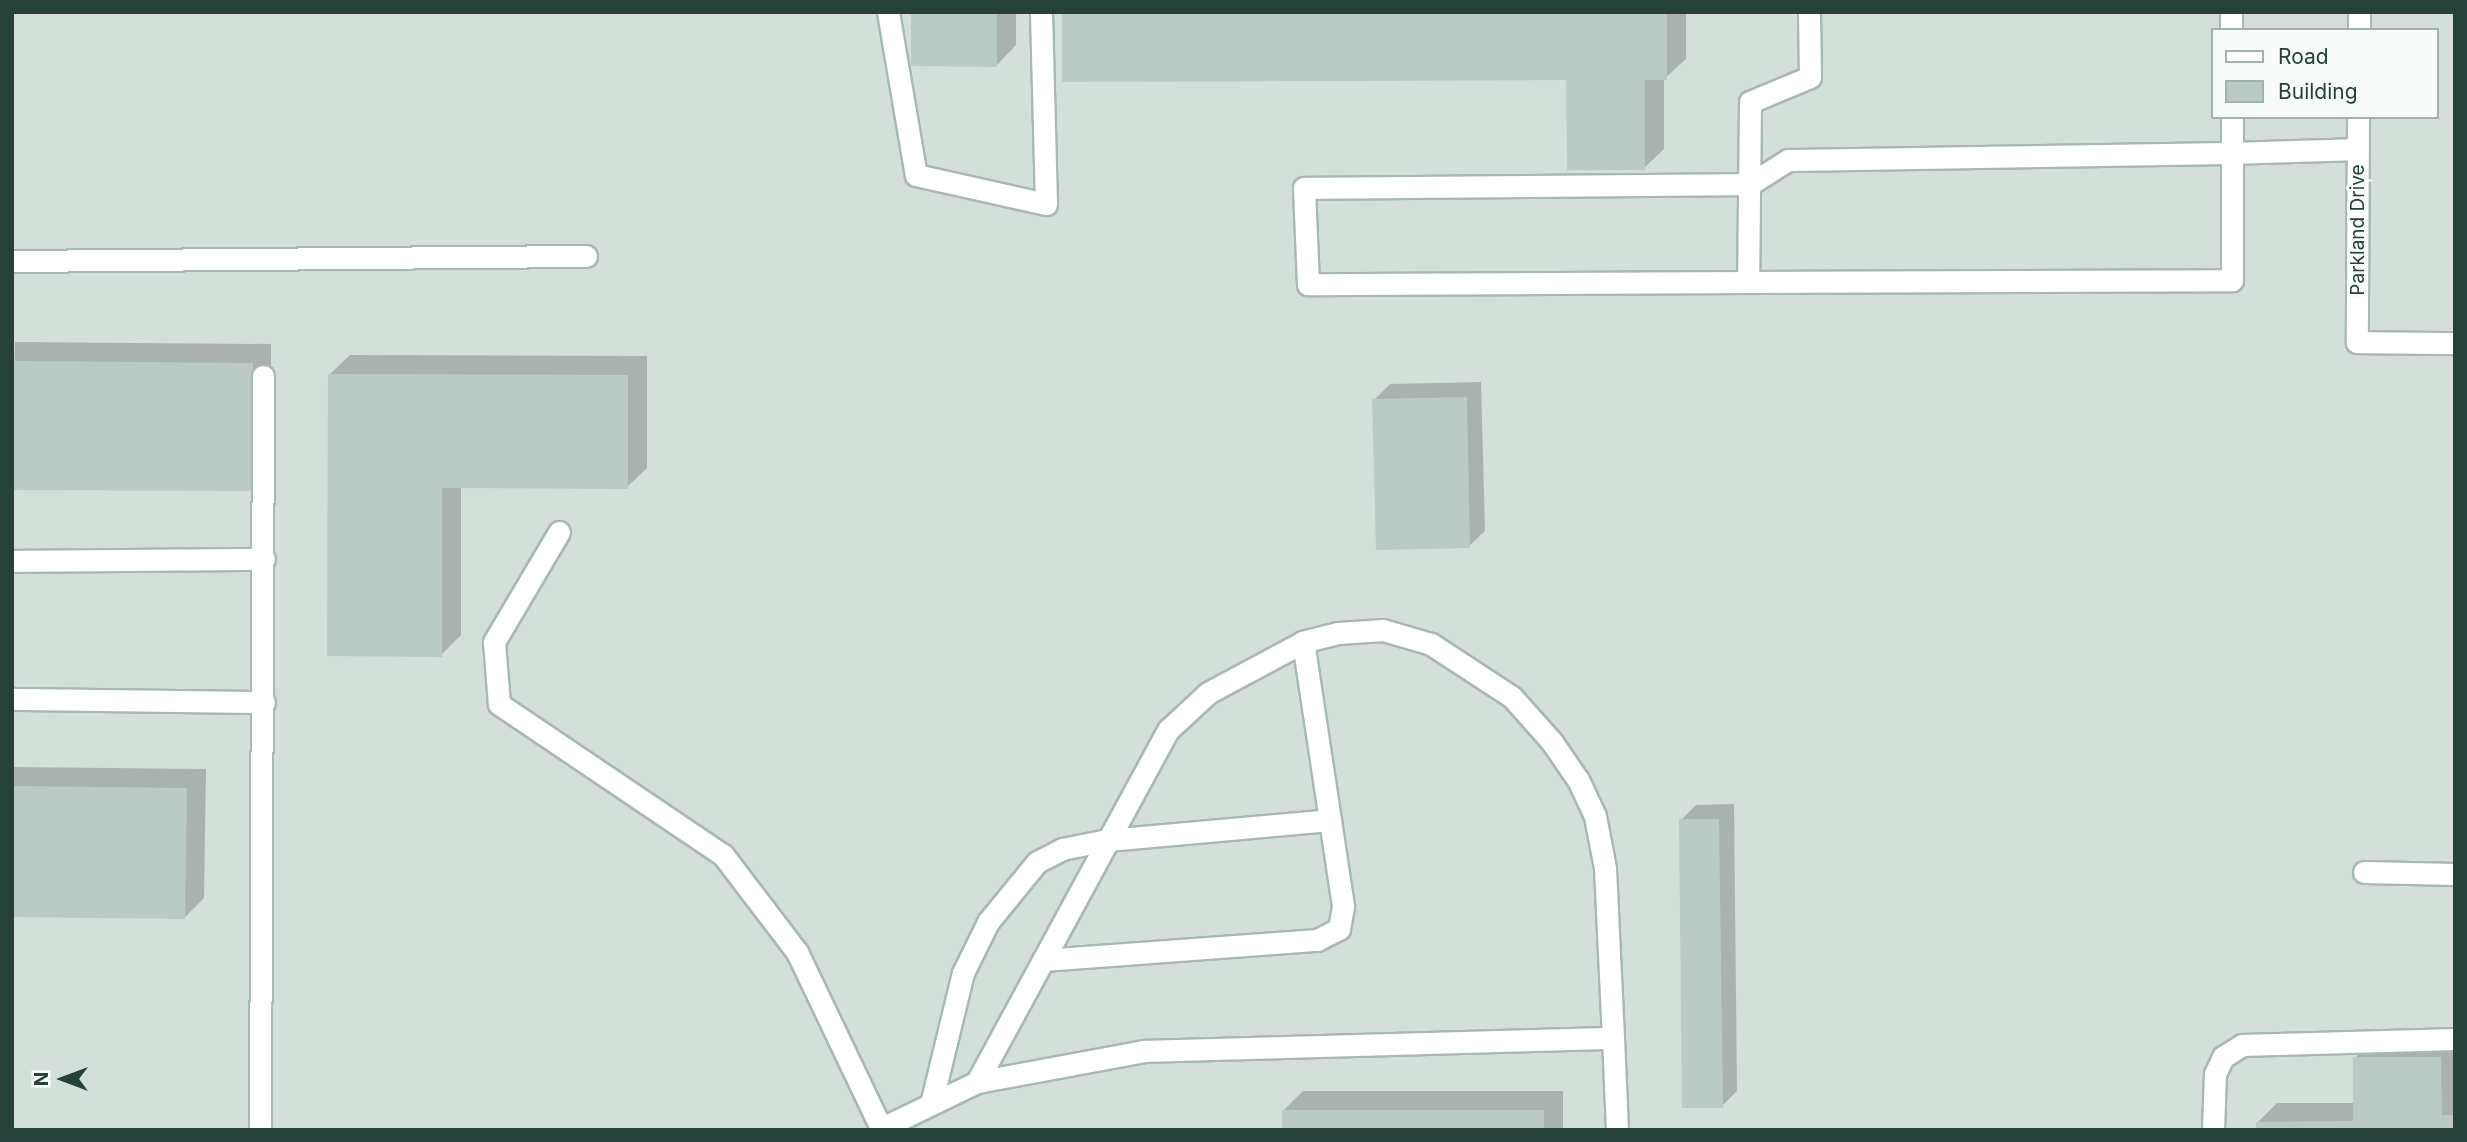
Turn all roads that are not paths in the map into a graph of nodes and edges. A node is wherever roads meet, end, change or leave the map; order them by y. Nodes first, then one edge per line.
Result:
1 (888, 12) edge
2 (1041, 12) edge
3 (1809, 12) edge
4 (2232, 119) edge
5 (2358, 119) edge
6 (2358, 149) junction
7 (2232, 153) junction
8 (1750, 184) junction
9 (586, 256) dead end
10 (12, 261) edge
11 (1748, 282) junction
12 (2455, 343) edge
13 (263, 376) dead end
14 (559, 532) dead end
15 (264, 559) junction
16 (12, 561) edge
17 (1303, 642) junction
18 (12, 699) edge
19 (264, 702) junction
20 (1330, 820) junction
21 (1107, 840) junction
22 (2364, 872) dead end
23 (2455, 874) edge
24 (1043, 960) junction
25 (1613, 1038) junction
26 (2455, 1039) edge
27 (977, 1082) junction
28 (931, 1104) junction
29 (882, 1129) edge
30 (260, 1130) edge
31 (1617, 1130) edge
32 (2213, 1130) edge

1 - 2 street
3 - 8 street
4 - 7 street
5 - 6 street, Parkland Drive
6 - 7 street
6 - 12 street, Parkland Drive
7 - 8 street
7 - 11 street
8 - 11 street
8 - 11 street
9 - 10 street
13 - 15 street
14 - 29 street
15 - 16 street
15 - 19 street
17 - 20 street
17 - 21 street
17 - 25 street
18 - 19 street
19 - 30 street
20 - 21 street
20 - 24 street
21 - 24 street
21 - 28 street
22 - 23 street
24 - 27 street
25 - 27 street
25 - 31 street
26 - 32 street
27 - 28 street
28 - 29 street

